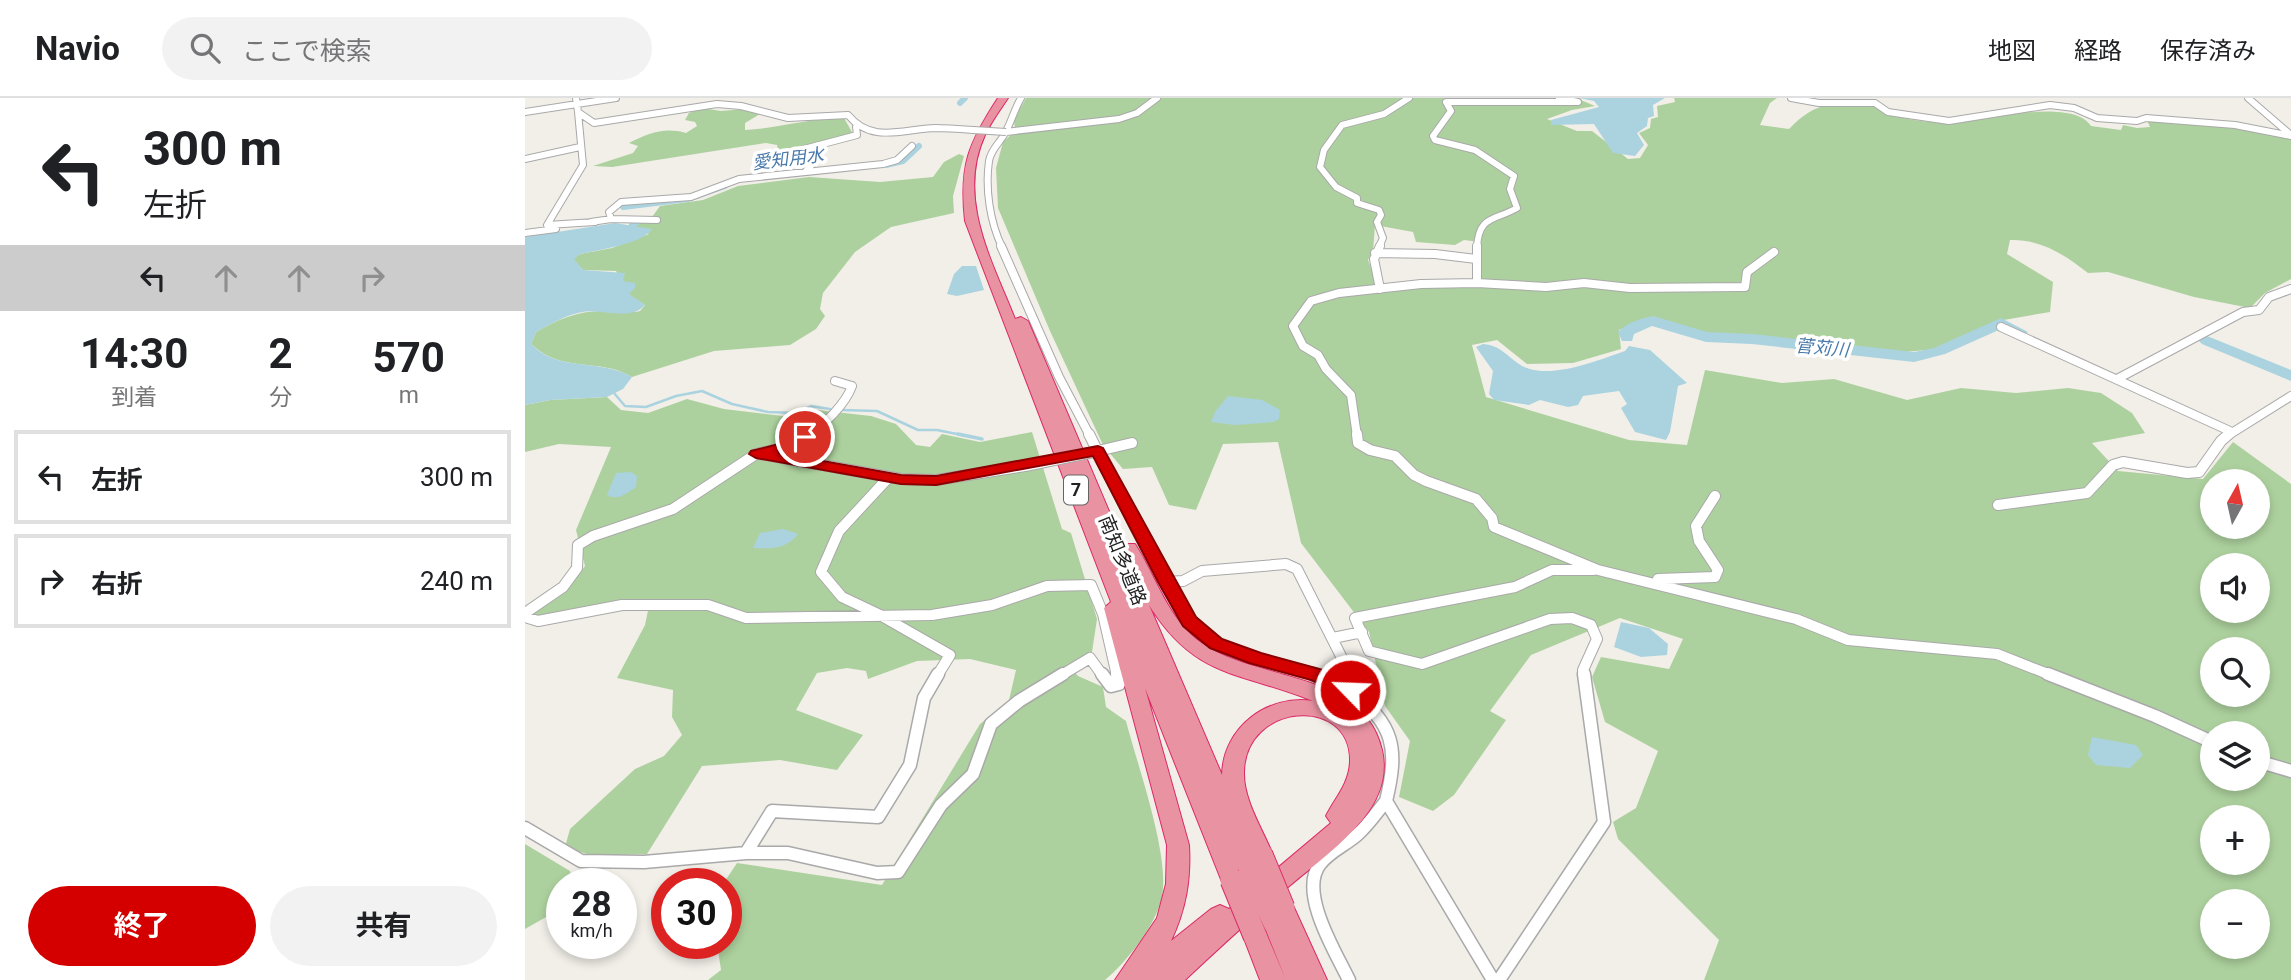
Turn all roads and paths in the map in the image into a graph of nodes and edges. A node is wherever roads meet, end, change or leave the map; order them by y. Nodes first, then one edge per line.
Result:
1 (616, 98) edge
2 (1003, 98) edge
3 (1011, 98) edge
4 (1021, 98) edge
5 (1157, 98) edge
6 (1409, 98) edge
7 (1559, 98) edge
8 (1791, 98) edge
9 (2066, 98) edge
10 (2248, 98) edge
11 (576, 101) edge
12 (716, 101) edge
13 (2074, 108) junction
14 (525, 112) edge
15 (578, 112) junction
16 (856, 127) junction
17 (1006, 132) junction
18 (912, 146) dead end
19 (580, 147) junction
20 (525, 159) edge
21 (805, 172) junction
22 (611, 219) junction
23 (657, 220) dead end
24 (595, 222) junction
25 (525, 233) edge
26 (1774, 252) dead end
27 (1375, 253) junction
28 (1476, 259) junction
29 (1477, 283) junction
30 (1380, 289) junction
31 (2291, 289) edge
32 (2001, 327) dead end
33 (2117, 379) junction
34 (835, 381) dead end
35 (2291, 396) edge
36 (2232, 432) junction
37 (1132, 443) dead end
38 (1058, 447) junction
39 (1098, 451) junction
40 (756, 454) junction
41 (889, 477) junction
42 (1091, 483) junction
43 (1714, 496) dead end
44 (1998, 505) dead end
45 (1598, 570) junction
46 (1636, 579) junction
47 (1166, 582) junction
48 (525, 615) edge
49 (880, 615) junction
50 (1362, 632) junction
51 (1333, 638) junction
52 (1350, 690) junction
53 (2200, 737) edge
54 (2270, 765) edge
55 (2291, 771) edge
56 (1386, 801) junction
57 (525, 828) edge
58 (746, 853) junction
59 (1247, 867) junction
60 (1271, 922) junction
61 (1128, 980) edge
62 (1141, 980) edge
63 (1168, 980) edge
64 (1273, 980) edge
65 (1299, 980) edge
66 (1314, 980) edge
67 (1349, 980) edge
68 (1493, 980) edge
69 (1499, 980) edge

1 - 11 street
2 - 38 highway, 南知多道路 / 7
3 - 42 highway, 南知多道路 / 7
4 - 17 street
5 - 17 street
6 - 27 street
7 - 28 street
8 - 13 street
9 - 13 street
10 - 13 street
11 - 14 street
11 - 15 street
12 - 15 street
12 - 16 street
15 - 19 street
16 - 17 street, bridge
16 - 21 street
17 - 39 street
18 - 21 street
19 - 20 street
19 - 24 street
21 - 22 street
22 - 23 street
22 - 24 street
24 - 25 street
26 - 29 street
27 - 28 street
27 - 30 street
28 - 29 street
29 - 30 street
30 - 45 street
31 - 33 street
32 - 33 street
33 - 36 street
34 - 40 street
35 - 36 street
36 - 44 street
37 - 39 street
38 - 59 highway, 南知多道路 / 7
38 - 61 highway
39 - 41 street, bridge
39 - 47 street
40 - 41 street
40 - 48 street
41 - 49 street
42 - 59 highway, 南知多道路 / 7
42 - 63 highway
43 - 46 street
45 - 46 street
45 - 50 street
46 - 53 street
47 - 51 street
47 - 52 street
48 - 49 street
49 - 58 street
49 - 58 street
50 - 51 street
50 - 69 street
51 - 52 street
52 - 56 street
54 - 55 street
56 - 67 street
56 - 68 street
57 - 58 street
59 - 60 highway, 南知多道路 / 7, bridge
59 - 60 highway, bridge
59 - 62 highway
60 - 64 highway, 南知多道路 / 7
60 - 65 highway, 南知多道路 / 7
60 - 66 highway

